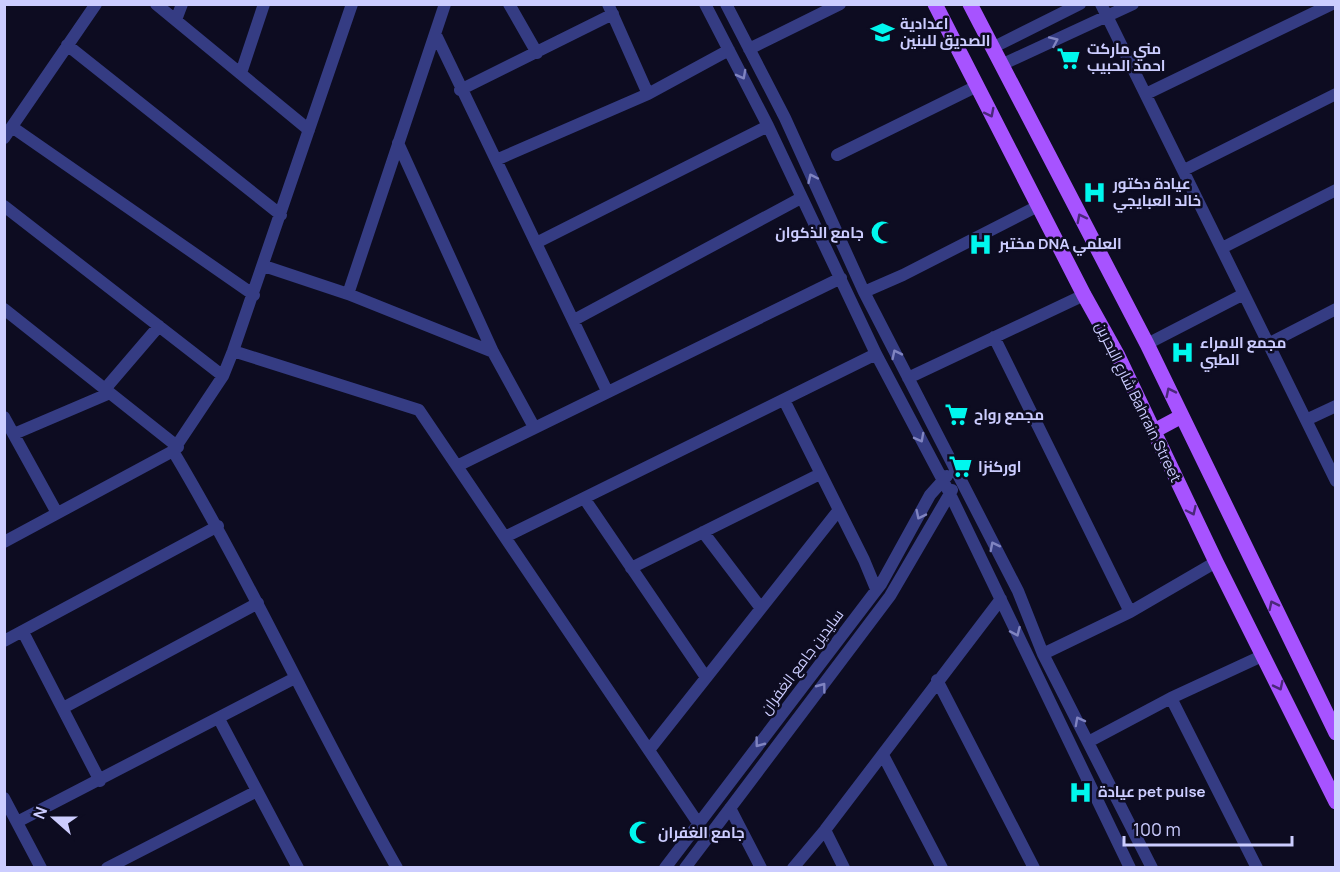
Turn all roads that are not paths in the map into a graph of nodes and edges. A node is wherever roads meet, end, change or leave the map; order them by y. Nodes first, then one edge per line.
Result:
1 (96, 4) edge
2 (156, 4) edge
3 (182, 4) edge
4 (264, 4) edge
5 (352, 4) edge
6 (445, 4) edge
7 (509, 4) edge
8 (705, 4) edge
9 (726, 4) edge
10 (840, 4) edge
11 (935, 4) edge
12 (970, 4) edge
13 (1080, 4) edge
14 (1101, 4) edge
15 (1133, 4) edge
16 (1332, 4) edge
17 (610, 9) edge
18 (1307, 10) edge
19 (1107, 18) junction
20 (176, 20) junction
21 (436, 35) junction
22 (67, 45) junction
23 (992, 48) junction
24 (749, 49) junction
25 (729, 50) junction
26 (537, 53) junction
27 (1001, 65) junction
28 (241, 73) junction
29 (977, 86) junction
30 (460, 90) junction
31 (648, 94) junction
32 (1146, 94) junction
33 (1335, 94) edge
34 (768, 126) junction
35 (12, 127) junction
36 (309, 130) junction
37 (4, 138) edge
38 (398, 143) junction
39 (837, 155) dead end
40 (496, 160) junction
41 (1184, 170) junction
42 (1335, 190) edge
43 (801, 198) junction
44 (4, 206) edge
45 (1038, 206) junction
46 (281, 215) junction
47 (836, 232) junction
48 (822, 239) junction
49 (536, 243) junction
50 (1222, 248) junction
51 (264, 266) junction
52 (841, 278) junction
53 (864, 292) junction
54 (348, 294) junction
55 (1244, 294) junction
56 (254, 295) junction
57 (1084, 295) junction
58 (4, 309) edge
59 (1335, 309) edge
60 (574, 320) junction
61 (159, 326) junction
62 (994, 337) junction
63 (1147, 344) junction
64 (1268, 344) junction
65 (233, 351) junction
66 (493, 352) junction
67 (876, 354) junction
68 (223, 376) junction
69 (908, 378) junction
70 (108, 391) junction
71 (607, 392) junction
72 (784, 400) junction
73 (1335, 406) edge
74 (1182, 416) junction
75 (4, 417) edge
76 (1306, 420) junction
77 (534, 427) junction
78 (1154, 431) junction
79 (14, 434) junction
80 (176, 449) junction
81 (457, 466) junction
82 (956, 471) junction
83 (820, 474) junction
84 (943, 480) junction
85 (1335, 481) edge
86 (962, 484) junction
87 (949, 492) junction
88 (584, 498) junction
89 (838, 511) junction
90 (57, 513) junction
91 (218, 526) junction
92 (703, 532) junction
93 (505, 537) junction
94 (4, 542) edge
95 (1216, 562) junction
96 (631, 568) junction
97 (876, 590) junction
98 (1001, 599) junction
99 (258, 603) junction
100 (760, 608) junction
101 (1130, 612) junction
102 (23, 632) junction
103 (4, 640) edge
104 (1043, 654) junction
105 (1264, 655) junction
106 (705, 676) junction
107 (295, 678) junction
108 (937, 680) junction
109 (1172, 698) junction
110 (63, 708) junction
111 (1330, 709) edge
112 (219, 719) junction
113 (1335, 733) edge
114 (1089, 741) junction
115 (649, 750) junction
116 (883, 755) junction
117 (99, 781) junction
118 (257, 791) junction
119 (4, 798) edge
120 (1335, 802) edge
121 (1122, 806) junction
122 (730, 808) junction
123 (1104, 813) junction
124 (17, 822) junction
125 (698, 823) junction
126 (825, 830) junction
127 (41, 867) edge
128 (107, 867) edge
129 (296, 867) edge
130 (397, 867) edge
131 (665, 867) edge
132 (685, 867) edge
133 (761, 867) edge
134 (793, 867) edge
135 (844, 867) edge
136 (942, 867) edge
137 (1034, 867) edge
138 (1130, 867) edge
139 (1151, 867) edge
140 (1257, 867) edge

1 - 22 street
2 - 20 street
3 - 20 street
4 - 28 street
5 - 36 street
6 - 21 street
7 - 26 street
8 - 25 street
9 - 24 street
10 - 24 street
11 - 29 main road, شارع البحرين Bahrain Street
12 - 23 main road
13 - 23 street
14 - 19 street
15 - 19 street
16 - 18 street
17 - 26 street
17 - 31 street
18 - 32 street
27 -> 19 street
19 - 32 street
20 - 28 street
21 - 30 street
21 - 38 street
22 - 35 street
22 - 46 street
23 - 27 main road
47 -> 24 street
25 - 31 street
25 -> 34 street
26 - 30 street
63 -> 27 main road
28 - 36 street
29 - 39 street
29 -> 45 main road, شارع البحرين Bahrain Street
30 - 40 street
31 - 40 street
32 - 41 street
33 - 41 street
34 - 43 street
34 - 49 street
35 - 37 street
35 - 56 street
36 - 46 street
38 - 54 street
38 - 66 street
40 - 49 street
41 - 50 street
42 - 50 street
43 - 48 street
43 - 60 street
44 - 61 street
45 - 53 street
45 - 57 main road, شارع البحرين Bahrain Street
46 - 51 street
47 - 48 street
47 - 53 street
48 - 52 street
49 - 60 street
50 - 55 street
51 - 54 street
51 - 56 street
52 - 67 street
52 - 71 street
69 -> 53 street
54 - 66 street
55 - 63 street
55 - 64 street
56 - 65 street
57 - 62 street
57 - 78 main road, شارع البحرين Bahrain Street
58 - 70 street
59 - 64 street
60 - 71 street
61 - 68 street
61 - 70 street
62 - 69 street
62 - 101 street
74 -> 63 main road
64 - 76 street
65 - 68 street
65 - 81 street
66 - 77 street
67 - 72 street
67 -> 84 street
68 - 80 street
69 - 82 street
70 - 79 street
70 - 80 street
71 - 77 street
72 - 83 street
72 - 88 street
73 - 76 street
74 - 78 main road
111 -> 74 main road
75 - 79 street
76 - 85 street
77 - 81 street
78 -> 95 main road, شارع البحرين Bahrain Street
79 - 90 street
80 - 90 street
80 - 91 street
81 - 93 street
82 - 84 street, سايدين جامع الغفران
82 - 86 street
83 - 89 street
83 - 92 street
84 - 87 street
84 -> 97 street, سايدين جامع الغفران
86 - 87 street, سايدين جامع الغفران
104 -> 86 street
87 - 98 street
122 -> 87 street, سايدين جامع الغفران
88 - 93 street
88 - 96 street
89 - 97 street
89 - 100 street
90 - 94 street
91 - 99 street
91 - 102 street
92 - 96 street
92 - 100 street
93 - 115 street
95 - 101 street
95 - 105 main road, شارع البحرين Bahrain Street
96 - 106 street
97 -> 125 street, سايدين جامع الغفران
98 - 108 street
98 -> 123 street
99 - 107 street
99 - 110 street
100 - 106 street
101 - 104 street
102 - 103 street
102 - 110 street
114 -> 104 street
105 - 109 street
105 -> 120 main road, شارع البحرين Bahrain Street
106 - 115 street
107 - 112 street
107 - 130 street
108 - 116 street
108 - 137 street
109 - 114 street
109 - 140 street
110 - 117 street
111 - 113 main road
112 - 117 street
112 - 118 street
114 - 121 street
115 - 125 street
116 - 126 street
116 - 136 street
117 - 124 street
118 - 128 street
118 - 129 street
119 - 124 street
121 - 123 street
121 - 139 street
122 - 132 street, سايدين جامع الغفران
122 - 133 street
123 - 138 street
124 - 127 street
125 - 131 street, سايدين جامع الغفران
126 - 134 street
126 - 135 street

